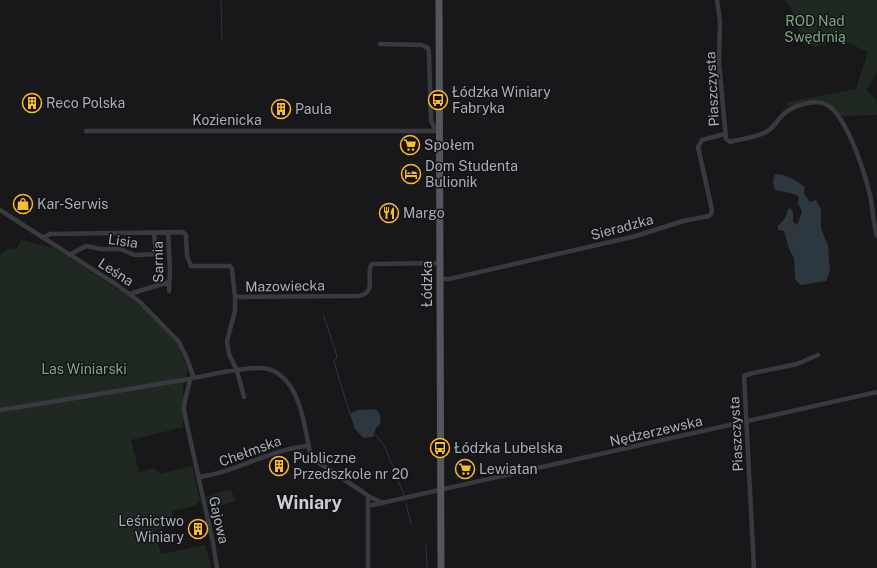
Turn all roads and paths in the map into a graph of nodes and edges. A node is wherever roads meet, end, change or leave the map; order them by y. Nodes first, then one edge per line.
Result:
1 (439, 0) edge
2 (717, 0) edge
3 (380, 44) dead end
4 (86, 131) dead end
5 (438, 131) junction
6 (725, 134) junction
7 (0, 210) edge
8 (154, 232) junction
9 (168, 232) junction
10 (877, 236) edge
11 (43, 238) junction
12 (68, 255) junction
13 (440, 263) junction
14 (440, 279) junction
15 (169, 282) junction
16 (169, 291) dead end
17 (130, 294) junction
18 (235, 297) junction
19 (818, 355) dead end
20 (236, 369) junction
21 (192, 379) junction
22 (877, 392) edge
23 (244, 396) dead end
24 (0, 410) edge
25 (746, 422) junction
26 (308, 446) junction
27 (199, 477) junction
28 (440, 491) junction
29 (368, 496) junction
30 (384, 503) junction
31 (368, 506) junction
32 (217, 568) edge
33 (368, 568) edge
34 (440, 568) edge
35 (754, 568) edge

1 - 5 main road, Łódzka
2 - 6 street, Piaszczysta
3 - 5 street
4 - 5 street, Kozienicka
5 - 13 main road, Łódzka
6 - 10 street, Piaszczysta
6 - 14 street, Sieradzka
7 - 11 street, Leśna
8 - 9 street, Mazowiecka
8 - 11 street, Mazowiecka
8 - 12 street, Lisia
9 - 15 street, Sarnia
9 - 18 street, Mazowiecka
11 - 12 street, Leśna
12 - 17 street, Leśna
13 - 14 main road, Łódzka
13 - 18 street, Mazowiecka
14 - 28 main road, Łódzka
15 - 16 street, Sarnia
15 - 17 street
17 - 21 street, Leśna
18 - 20 street
19 - 25 street, Piaszczysta
20 - 21 street
20 - 23 street
20 - 26 street
21 - 24 street
21 - 27 street, Gajowa
22 - 25 street, Nędzerzewska
25 - 28 street, Nędzerzewska
25 - 35 street, Piaszczysta
26 - 27 street, Chełmska
26 - 29 street
27 - 32 street, Gajowa
28 - 30 street, Nędzerzewska
28 - 34 main road, Łódzka
29 - 30 street
29 - 31 street
30 - 31 street, Nędzerzewska
31 - 33 street

